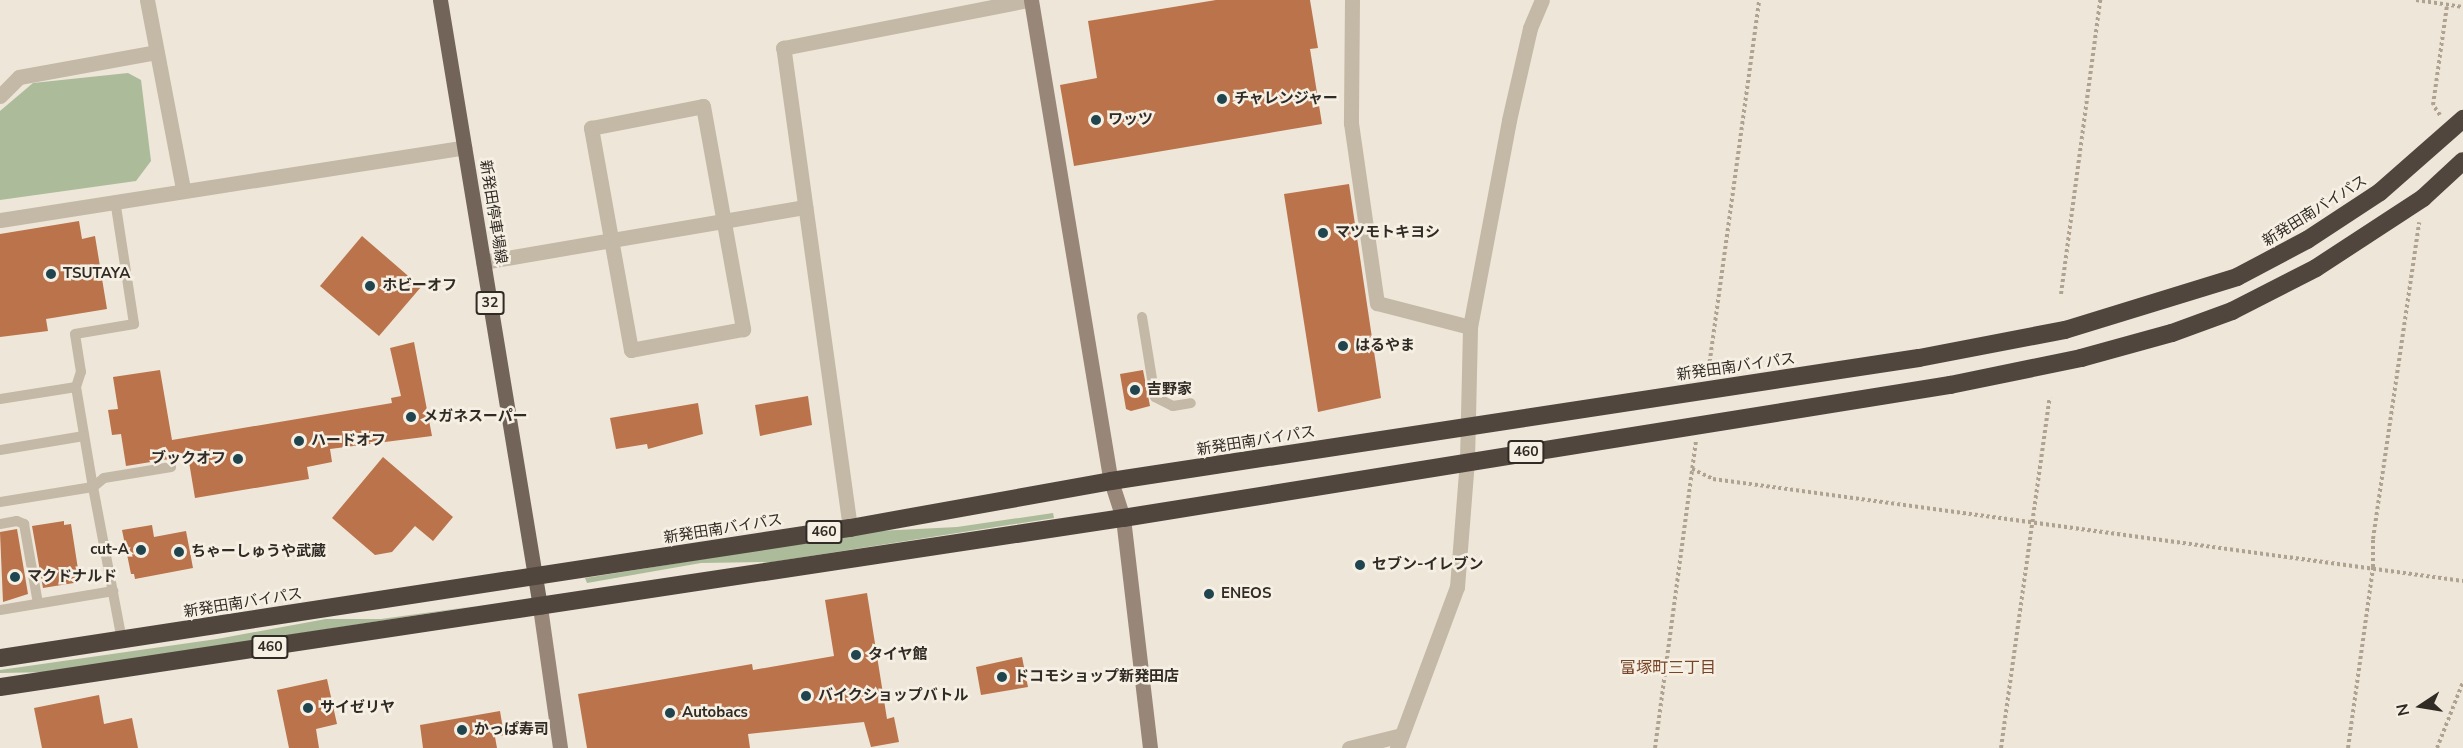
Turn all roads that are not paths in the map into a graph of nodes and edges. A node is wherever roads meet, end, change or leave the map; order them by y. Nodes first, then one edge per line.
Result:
1 (147, 0) edge
2 (440, 0) edge
3 (1030, 0) edge
4 (1352, 0) edge
5 (1542, 0) edge
6 (156, 52) junction
7 (0, 96) edge
8 (2457, 125) edge
9 (464, 147) junction
10 (2463, 161) edge
11 (183, 189) junction
12 (115, 200) junction
13 (805, 207) junction
14 (0, 220) edge
15 (724, 221) junction
16 (610, 240) junction
17 (483, 262) junction
18 (1142, 317) dead end
19 (1470, 327) junction
20 (76, 387) junction
21 (0, 399) edge
22 (1191, 403) dead end
23 (1468, 427) junction
24 (84, 436) junction
25 (0, 450) edge
26 (1467, 461) junction
27 (171, 467) dead end
28 (1111, 481) junction
29 (93, 487) junction
30 (0, 502) edge
31 (1123, 518) junction
32 (0, 524) edge
33 (850, 528) junction
34 (535, 576) junction
35 (113, 591) junction
36 (38, 603) junction
37 (540, 607) junction
38 (0, 610) edge
39 (122, 640) junction
40 (0, 658) edge
41 (0, 687) edge
42 (1398, 742) edge
43 (560, 748) edge
44 (1150, 748) edge
45 (1349, 748) edge

1 - 6 street
2 - 9 main road, 新発田停車場線 / 32
3 - 13 street
3 - 28 street
4 - 19 street
5 - 19 street
6 - 7 street
6 - 11 street
8 - 23 highway, 新発田南バイパス / 460
9 - 11 street
9 - 17 main road, 新発田停車場線 / 32
10 - 26 highway, 460
11 - 12 street
12 - 14 street
12 - 20 lane
13 - 15 street
13 - 33 street
15 - 16 street
15 - 16 street
15 - 16 street
16 - 17 street
17 - 34 main road, 新発田停車場線 / 32
18 - 22 lane
19 - 23 street
20 - 21 lane
20 - 24 lane
23 - 26 street
23 - 28 highway, 新発田南バイパス / 460
24 - 25 lane
24 - 29 lane
26 - 31 highway, 460
26 - 42 street
27 - 29 lane
28 - 31 street
28 - 33 highway, 新発田南バイパス / 460
29 - 30 lane
29 - 35 lane
31 - 37 highway, 460
31 - 44 street
32 - 36 lane
33 - 34 highway, 新発田南バイパス / 460
34 - 37 main road, 新発田停車場線 / 32
34 - 39 highway, 新発田南バイパス / 460
35 - 36 lane
35 - 39 lane
36 - 38 lane
37 - 41 highway, 460
37 - 43 street
39 - 40 highway, 新発田南バイパス / 460
42 - 45 street

